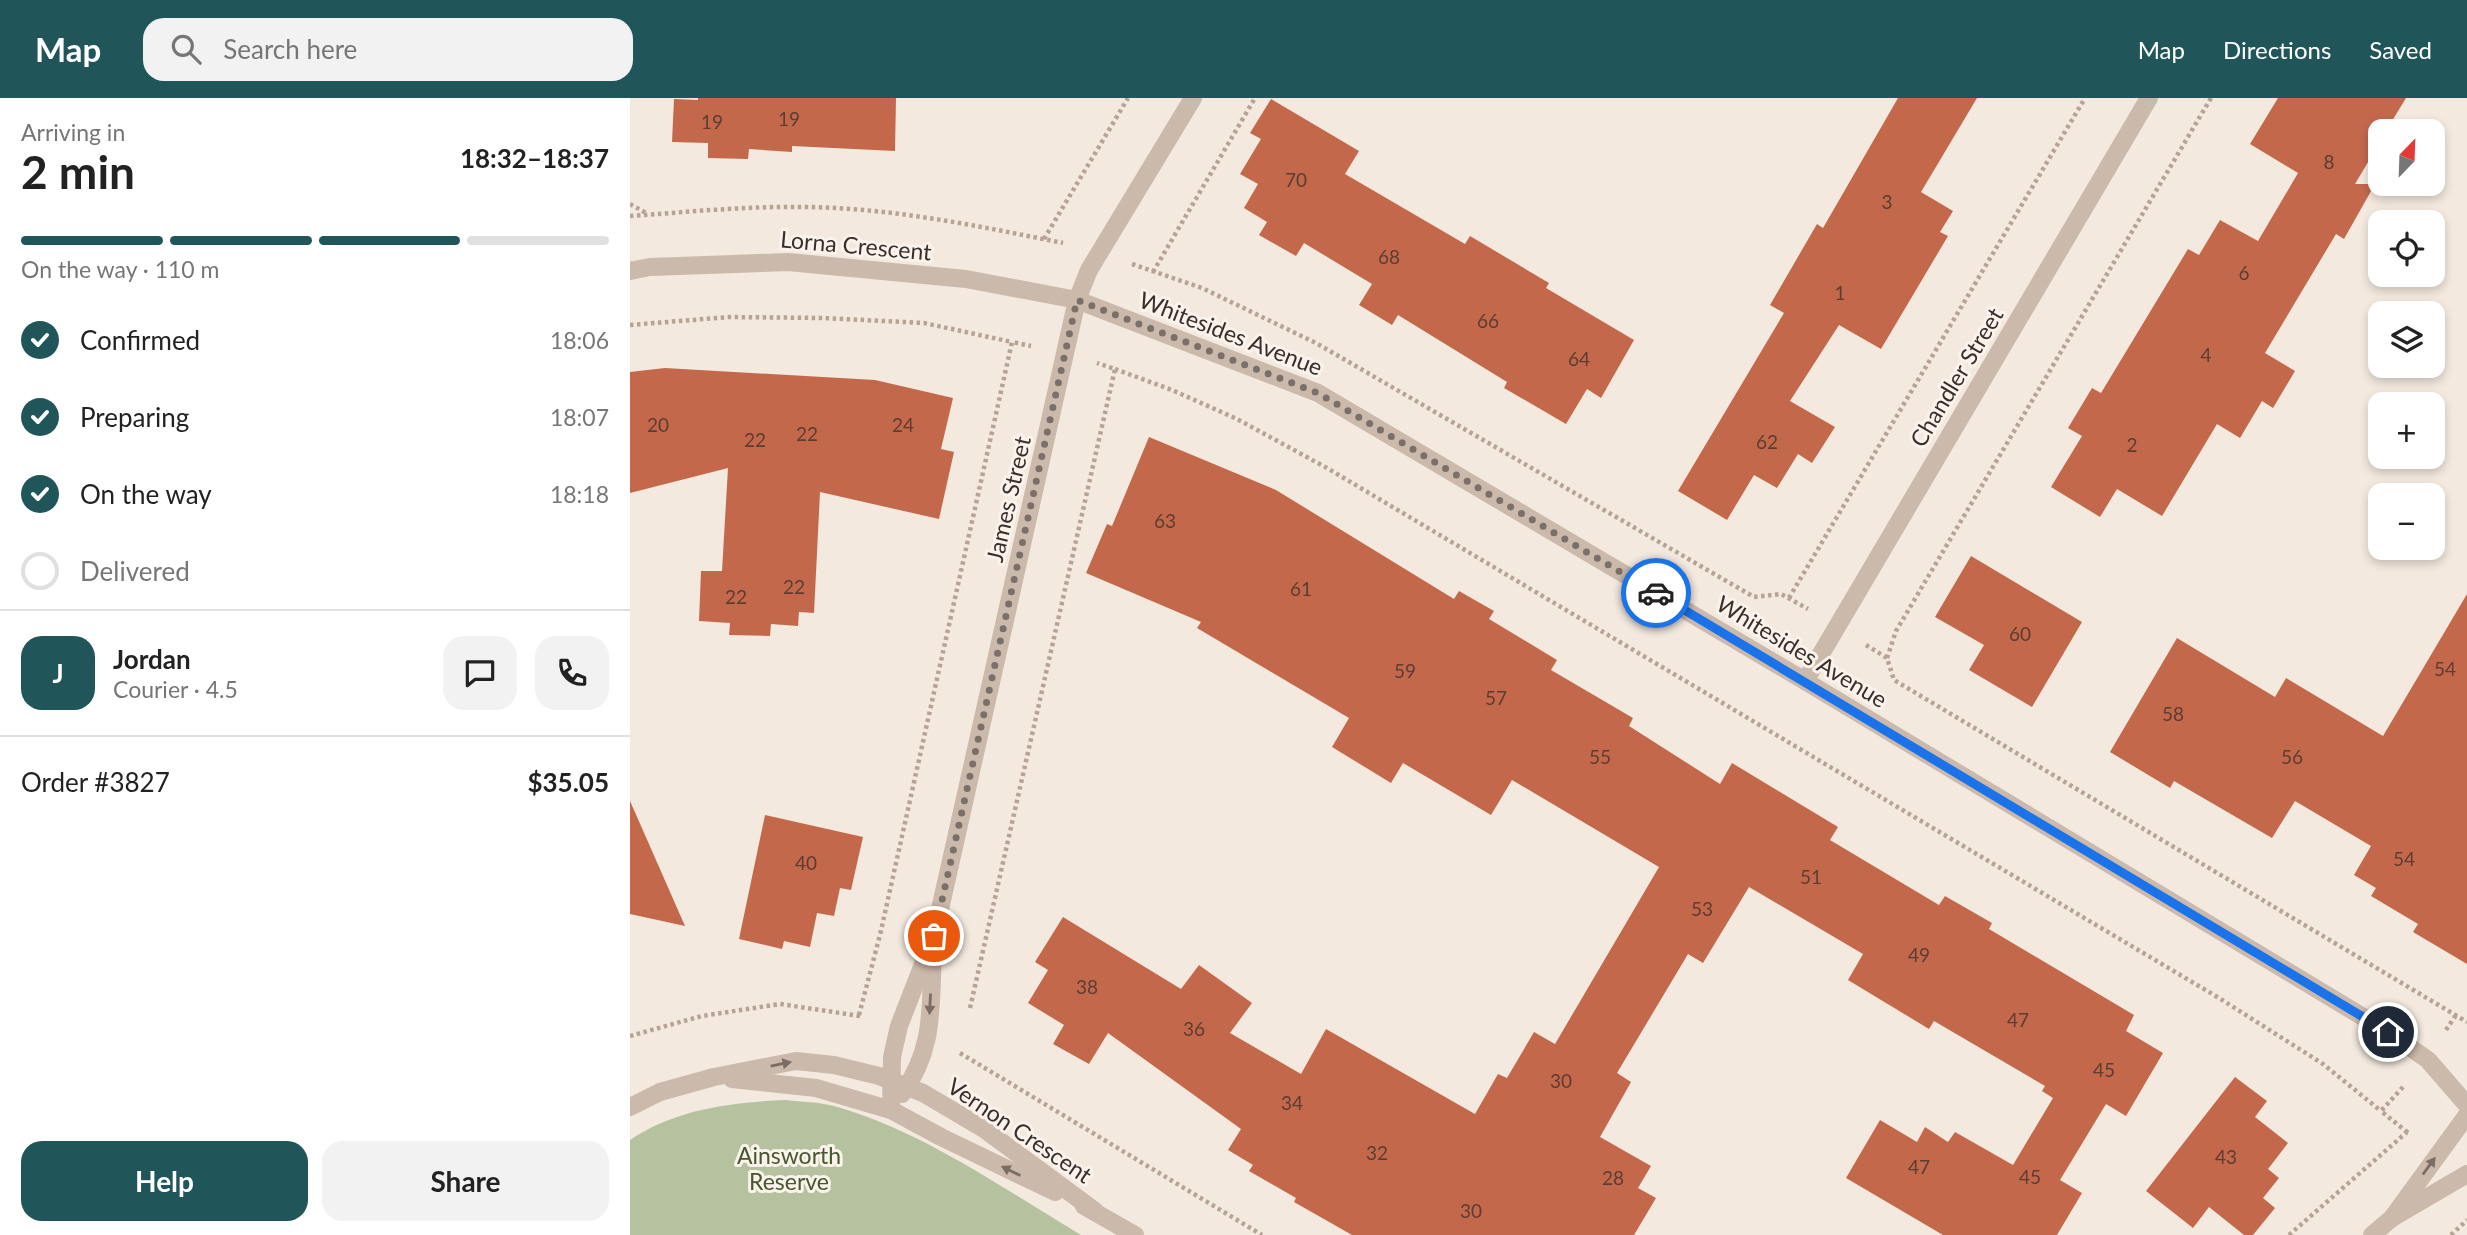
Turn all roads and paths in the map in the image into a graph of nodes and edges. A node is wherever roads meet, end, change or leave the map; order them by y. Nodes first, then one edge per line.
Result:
1 (1128, 98) edge
2 (1193, 98) edge
3 (1255, 98) edge
4 (2085, 98) edge
5 (2149, 98) edge
6 (2211, 98) edge
7 (630, 204) edge
8 (648, 215) dead end
9 (1044, 239) dead end
10 (630, 271) edge
11 (1153, 272) dead end
12 (1077, 300) junction
13 (630, 325) edge
14 (1013, 342) dead end
15 (1115, 369) dead end
16 (1789, 598) dead end
17 (1887, 658) dead end
18 (1805, 681) junction
19 (934, 936) junction
20 (714, 1077) junction
21 (899, 1084) junction
22 (2465, 1097) edge
23 (630, 1107) edge
24 (891, 1110) junction
25 (2381, 1111) dead end
26 (2467, 1115) edge
27 (2467, 1174) edge
28 (1094, 1211) junction
29 (2392, 1218) junction
30 (2467, 1220) edge
31 (1135, 1235) edge
32 (2372, 1235) edge
33 (2451, 1235) edge

1 - 9 path
2 - 12 street, James Street
3 - 11 path
4 - 16 path
5 - 18 street, Chandler Street
6 - 17 path
7 - 8 path
10 - 12 street, Lorna Crescent
12 - 18 street, Whitesides Avenue
12 - 19 street, James Street
13 - 14 path
15 - 25 path
18 - 22 street, Whitesides Avenue
19 - 21 street, James Street
19 -> 21 street, James Street
20 -> 21 street, Vernon Crescent
20 - 23 street, Vernon Crescent
20 - 24 street, Vernon Crescent
21 - 24 street, James Street
21 - 28 street, Vernon Crescent
28 -> 24 street, Vernon Crescent
29 -> 26 street
27 - 29 street
28 - 31 street, Vernon Crescent
29 - 32 street
30 - 33 path

